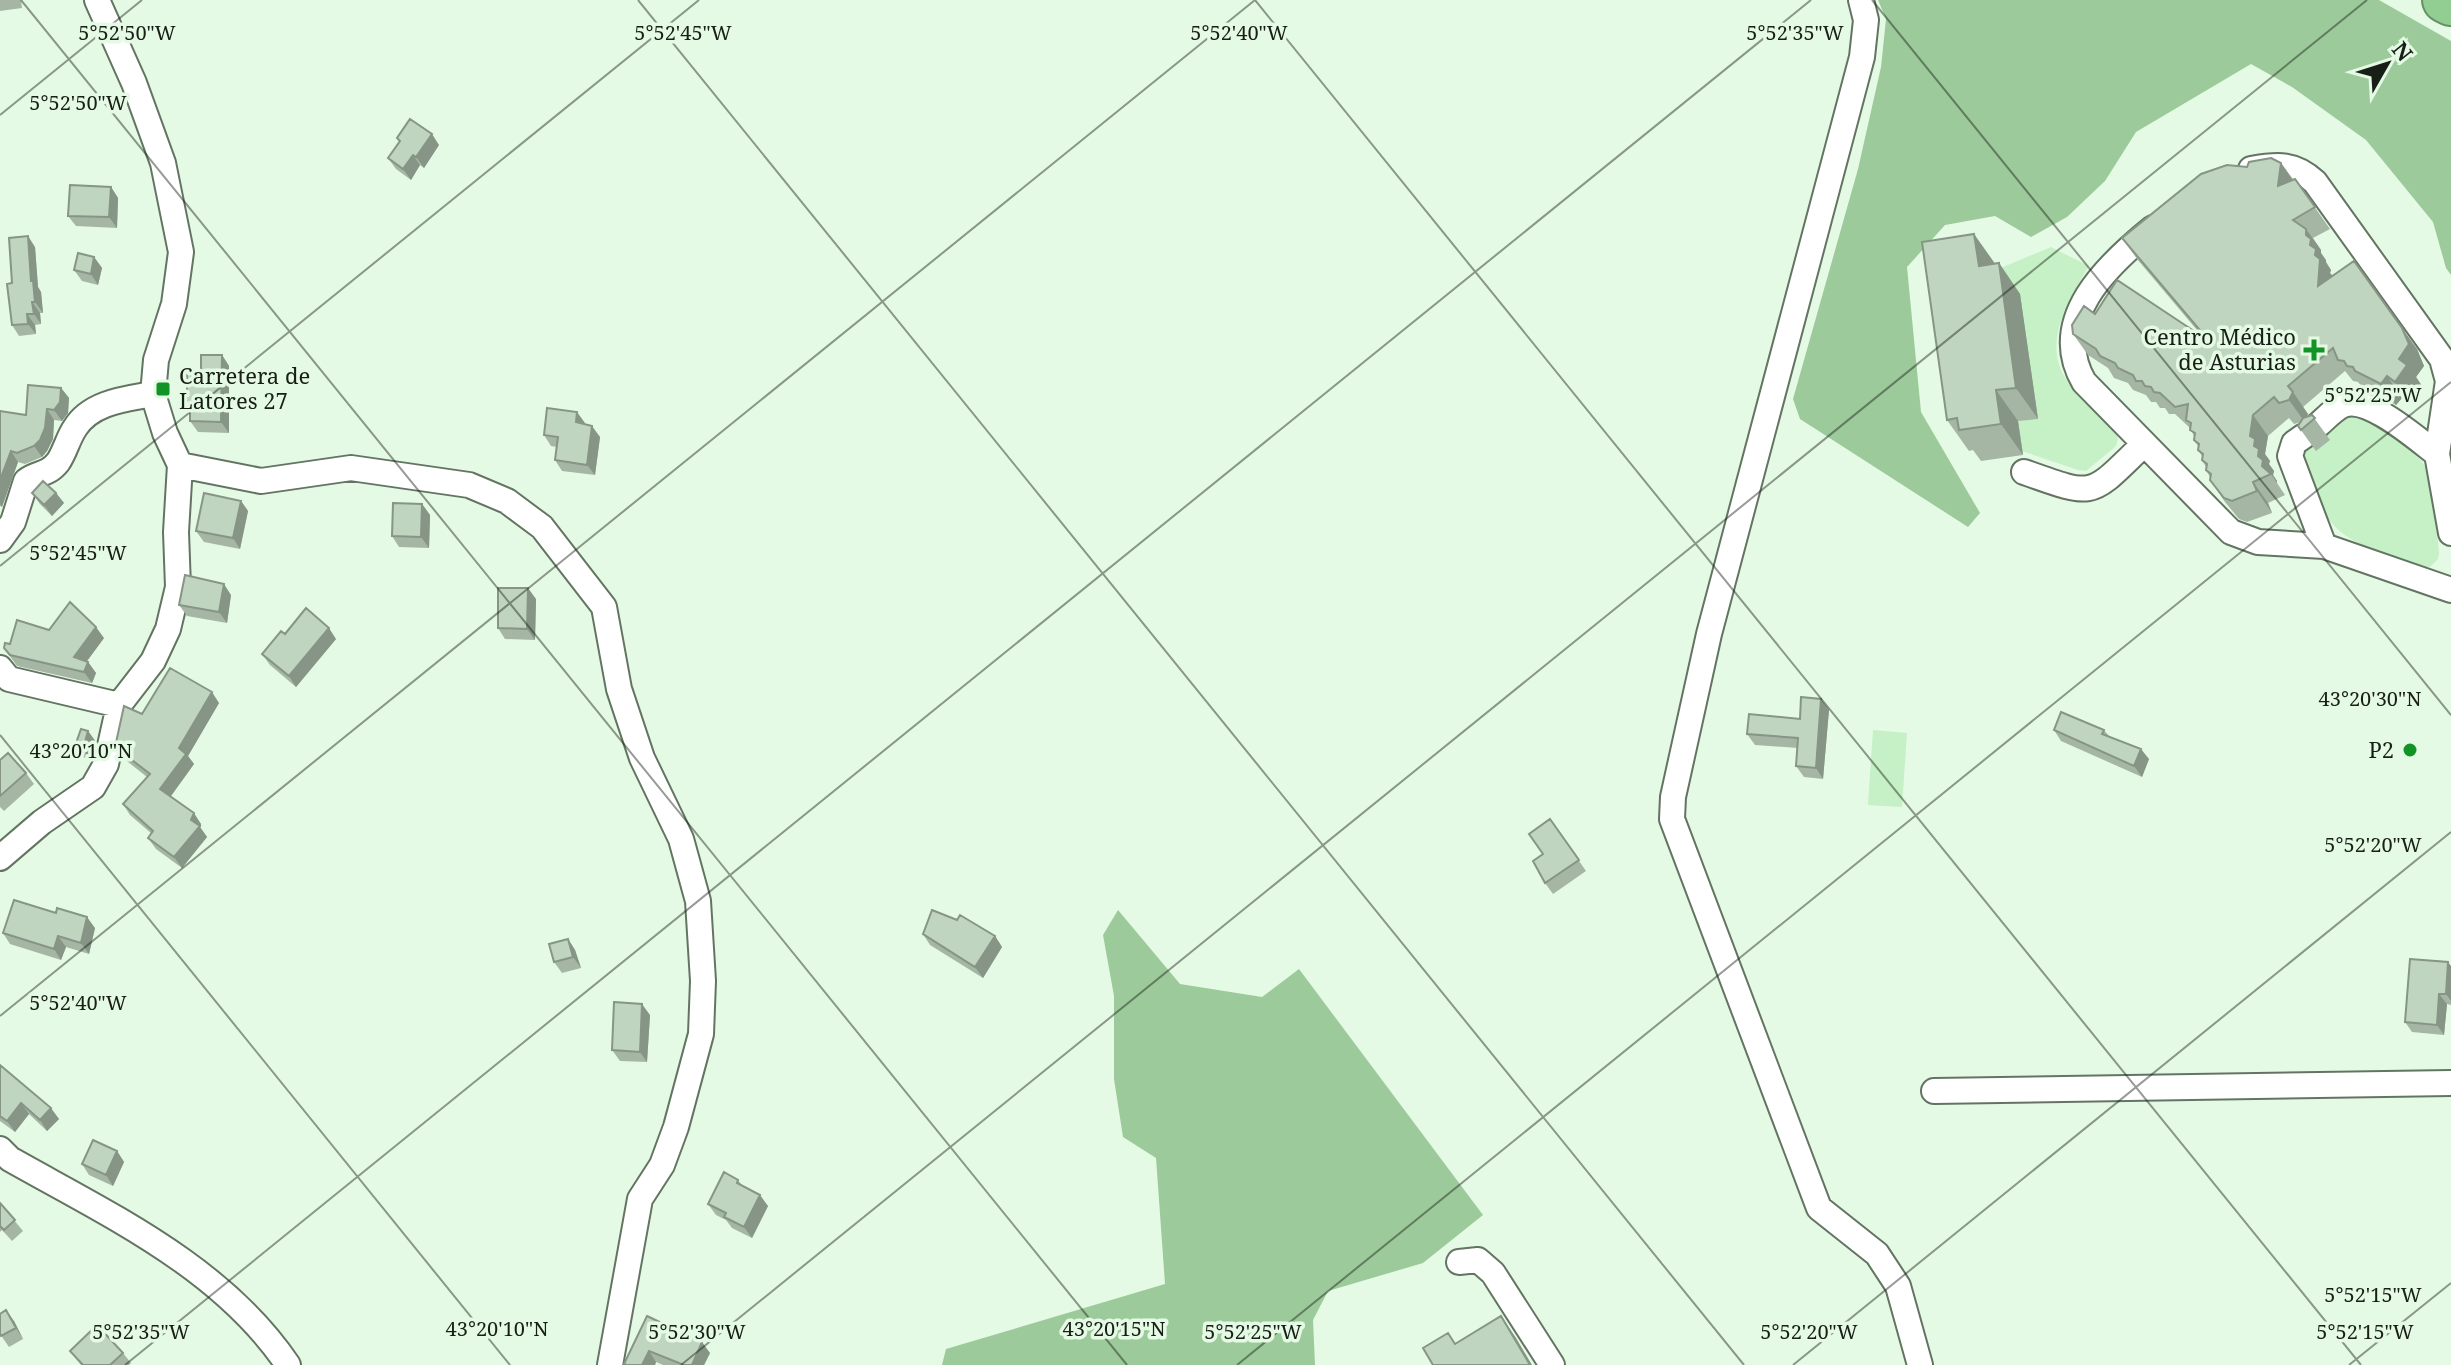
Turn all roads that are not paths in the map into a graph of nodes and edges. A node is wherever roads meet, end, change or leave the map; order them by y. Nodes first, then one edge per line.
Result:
1 (97, 0) edge
2 (1861, 0) edge
3 (2445, 0) edge
4 (2451, 3) edge
5 (2224, 177) edge
6 (2172, 212) edge
7 (153, 394) junction
8 (2144, 444) junction
9 (2437, 454) junction
10 (180, 465) junction
11 (2024, 472) dead end
12 (2451, 533) edge
13 (0, 540) edge
14 (2324, 546) junction
15 (2451, 590) edge
16 (0, 668) edge
17 (119, 705) junction
18 (0, 858) edge
19 (2451, 1083) edge
20 (1934, 1091) dead end
21 (0, 1149) edge
22 (1459, 1262) dead end
23 (288, 1365) edge
24 (610, 1365) edge
25 (1552, 1365) edge
26 (1920, 1365) edge

1 - 7 street
2 - 26 street
3 - 4 highway
5 - 9 street
6 - 8 street
7 - 10 street
7 - 13 street
8 - 11 street
8 - 14 street
9 - 12 street
9 - 14 street
10 - 17 street
10 - 24 street
14 - 15 street
16 - 17 street
17 - 18 street
19 - 20 street
21 - 23 street
22 - 25 street

